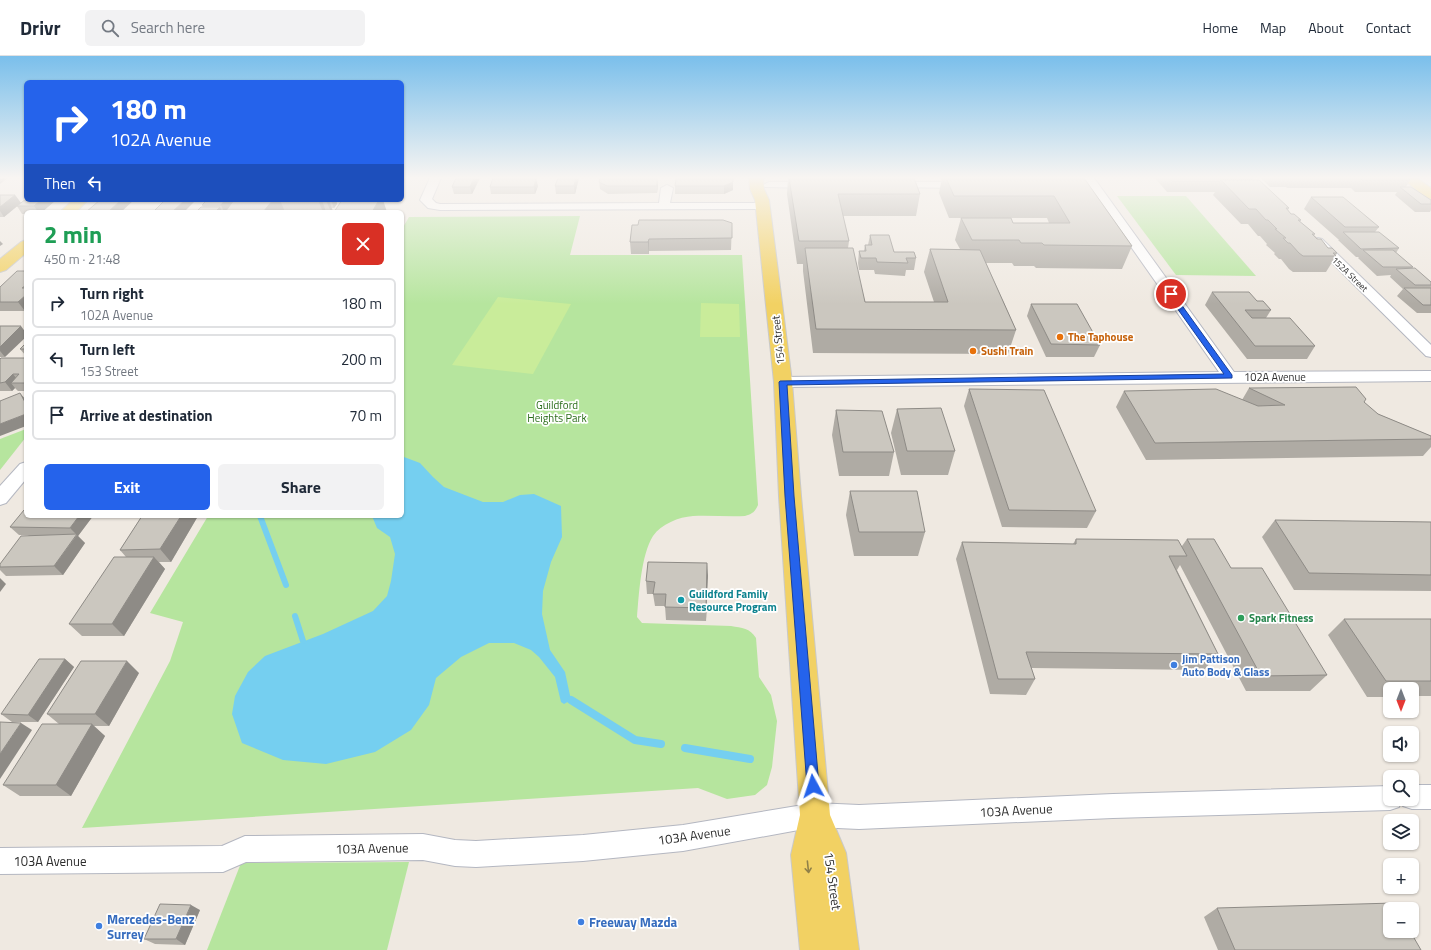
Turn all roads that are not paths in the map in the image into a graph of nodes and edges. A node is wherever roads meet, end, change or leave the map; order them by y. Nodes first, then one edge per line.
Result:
1 (764, 220) edge
2 (1118, 220) edge
3 (1308, 233) edge
4 (24, 247) edge
5 (0, 267) edge
6 (1431, 353) edge
7 (1431, 376) edge
8 (1230, 377) junction
9 (783, 382) junction
10 (24, 470) edge
11 (0, 498) edge
12 (1419, 797) edge
13 (1431, 797) edge
14 (1383, 798) edge
15 (815, 815) junction
16 (0, 861) edge
17 (817, 950) edge
18 (842, 950) edge

1 - 9 main road, 154 Street
2 - 8 street
3 - 6 street, 152A Street
4 - 5 main road
7 - 8 street, 102A Avenue
8 - 9 street, 102A Avenue
9 - 15 main road, 154 Street
10 - 11 street
12 - 13 street
14 - 15 street, 103A Avenue
15 - 16 street, 103A Avenue
15 -> 17 main road, 154 Street
15 - 18 main road, 154 Street

